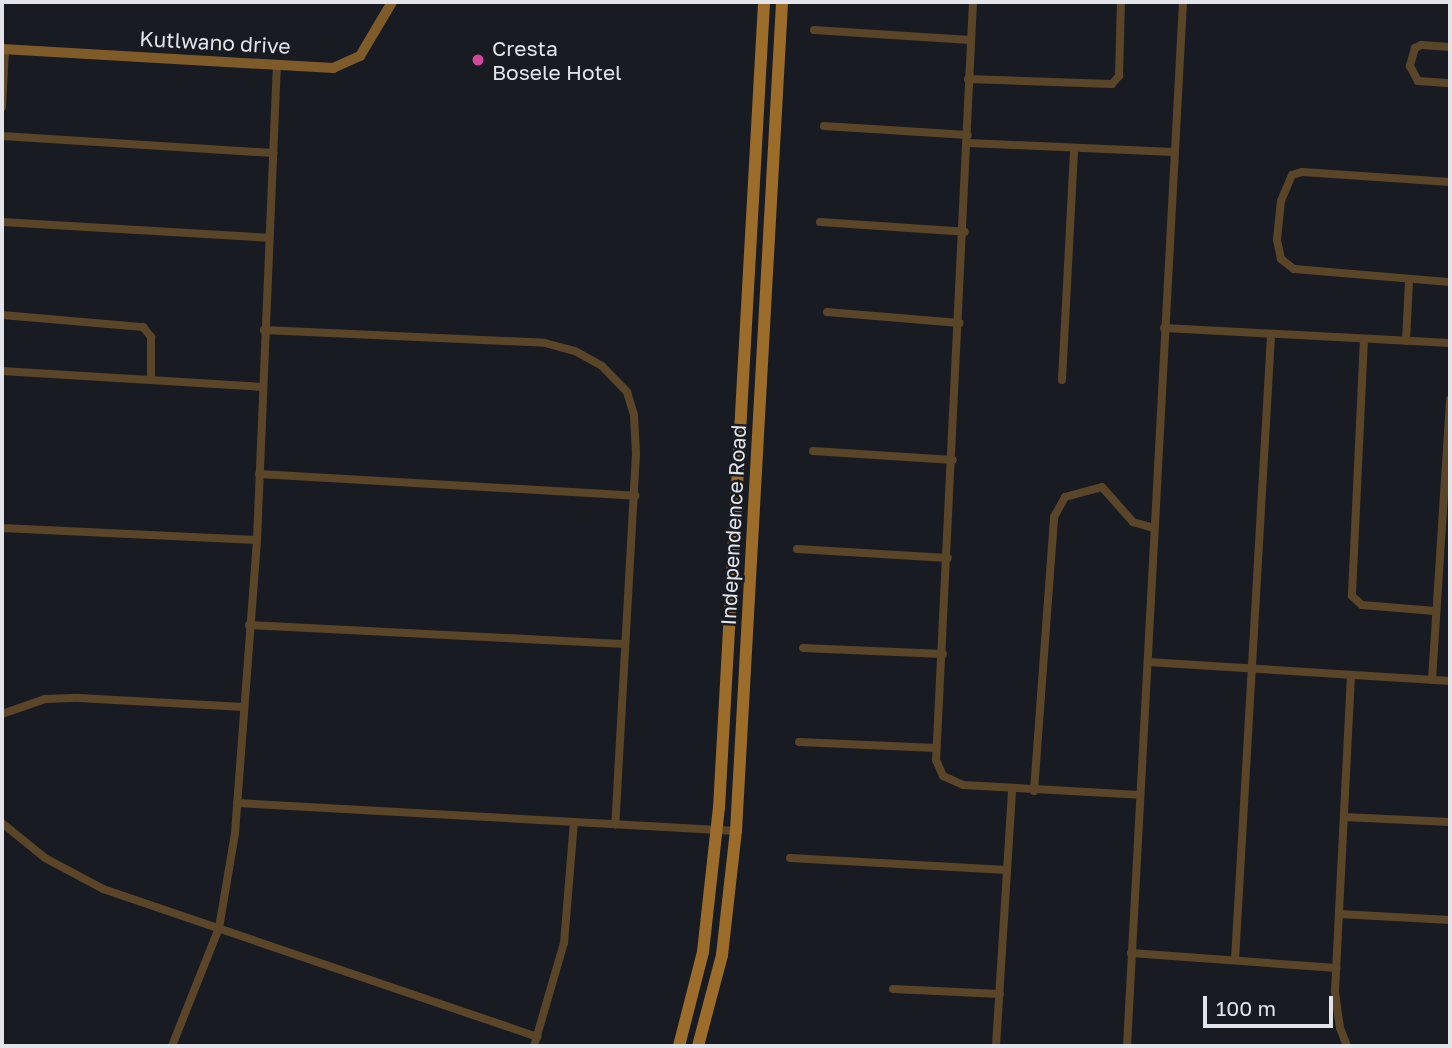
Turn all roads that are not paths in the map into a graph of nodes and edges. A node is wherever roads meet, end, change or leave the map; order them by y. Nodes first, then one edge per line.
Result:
1 (392, 2) edge
2 (764, 2) edge
3 (782, 2) edge
4 (973, 2) edge
5 (1121, 2) edge
6 (1183, 2) edge
7 (814, 30) dead end
8 (970, 40) junction
9 (1450, 47) edge
10 (3, 49) edge
11 (277, 64) junction
12 (968, 79) junction
13 (1450, 83) edge
14 (2, 107) edge
15 (824, 126) dead end
16 (2, 136) edge
17 (968, 139) junction
18 (1074, 150) junction
19 (1174, 152) junction
20 (273, 153) junction
21 (1450, 182) edge
22 (2, 222) edge
23 (820, 222) dead end
24 (965, 232) junction
25 (268, 238) junction
26 (1409, 281) junction
27 (1450, 282) edge
28 (827, 312) dead end
29 (2, 315) edge
30 (960, 323) junction
31 (1164, 328) junction
32 (264, 330) junction
33 (1271, 335) junction
34 (1364, 339) junction
35 (1406, 341) junction
36 (1450, 343) edge
37 (2, 371) edge
38 (151, 380) junction
39 (1062, 380) dead end
40 (263, 387) junction
41 (1450, 400) edge
42 (813, 451) dead end
43 (953, 460) junction
44 (259, 474) junction
45 (635, 496) junction
46 (2, 528) edge
47 (1154, 528) junction
48 (257, 540) junction
49 (797, 549) dead end
50 (948, 558) junction
51 (1435, 611) junction
52 (249, 625) junction
53 (622, 644) junction
54 (803, 648) dead end
55 (943, 654) junction
56 (1148, 662) junction
57 (1250, 669) junction
58 (1351, 675) junction
59 (1432, 680) junction
60 (1450, 681) edge
61 (244, 707) junction
62 (2, 714) edge
63 (800, 742) dead end
64 (936, 748) junction
65 (1012, 791) junction
66 (1034, 791) junction
67 (1140, 795) junction
68 (237, 803) junction
69 (1344, 817) junction
70 (574, 822) junction
71 (1450, 822) edge
72 (2, 823) edge
73 (615, 824) junction
74 (717, 831) junction
75 (736, 831) junction
76 (790, 858) dead end
77 (1007, 870) junction
78 (1339, 914) junction
79 (1450, 920) edge
80 (219, 928) junction
81 (1131, 953) junction
82 (1235, 960) junction
83 (1336, 968) junction
84 (893, 989) dead end
85 (1000, 994) junction
86 (537, 1037) junction
87 (174, 1046) edge
88 (534, 1046) edge
89 (679, 1046) edge
90 (698, 1046) edge
91 (996, 1046) edge
92 (1127, 1046) edge
93 (1347, 1046) edge

1 - 11 street, Kutlwano drive
2 - 74 main road, Independence Road
3 - 75 main road, Independence Road
4 - 8 street
5 - 12 street
6 - 19 street
7 - 8 street
8 - 12 street
9 - 13 street
10 - 11 street, Kutlwano drive
10 - 14 street
11 - 20 street
12 - 17 street
15 - 17 street
16 - 20 street
17 - 18 street
17 - 24 street
18 - 19 street
18 - 39 street
19 - 31 street
20 - 25 street
21 - 26 street
22 - 25 street
23 - 24 street
24 - 30 street
25 - 32 street
26 - 27 street
26 - 35 street
28 - 30 street
29 - 38 street
30 - 43 street
31 - 33 street
31 - 47 street
32 - 40 street
32 - 45 street
33 - 34 street
33 - 57 street
34 - 35 street
34 - 51 street
35 - 36 street
37 - 38 street
38 - 40 street
40 - 44 street
41 - 51 street
42 - 43 street
43 - 50 street
44 - 45 street
44 - 48 street
45 - 53 street
46 - 48 street
47 - 56 street
47 - 66 street
48 - 52 street
49 - 50 street
50 - 55 street
51 - 59 street
52 - 53 street
52 - 61 street
53 - 73 street
54 - 55 street
55 - 64 street
56 - 57 street
56 - 67 street
57 - 58 street
57 - 82 street
58 - 59 street
58 - 69 street
59 - 60 street
61 - 62 street
61 - 68 street
63 - 64 street
64 - 65 street
65 - 66 street
65 - 77 street
66 - 67 street
67 - 81 street
68 - 70 street
68 - 80 street
69 - 71 street
69 - 78 street
70 - 73 street
70 - 86 street
72 - 80 street
73 - 74 street
74 - 75 street
74 - 89 main road, Independence Road
75 - 90 main road, Independence Road
76 - 77 street
77 - 85 street
78 - 79 street
78 - 83 street
80 - 86 street
80 - 87 street
81 - 82 street
81 - 92 street
82 - 83 street
83 - 93 street
84 - 85 street
85 - 91 street
86 - 88 street

